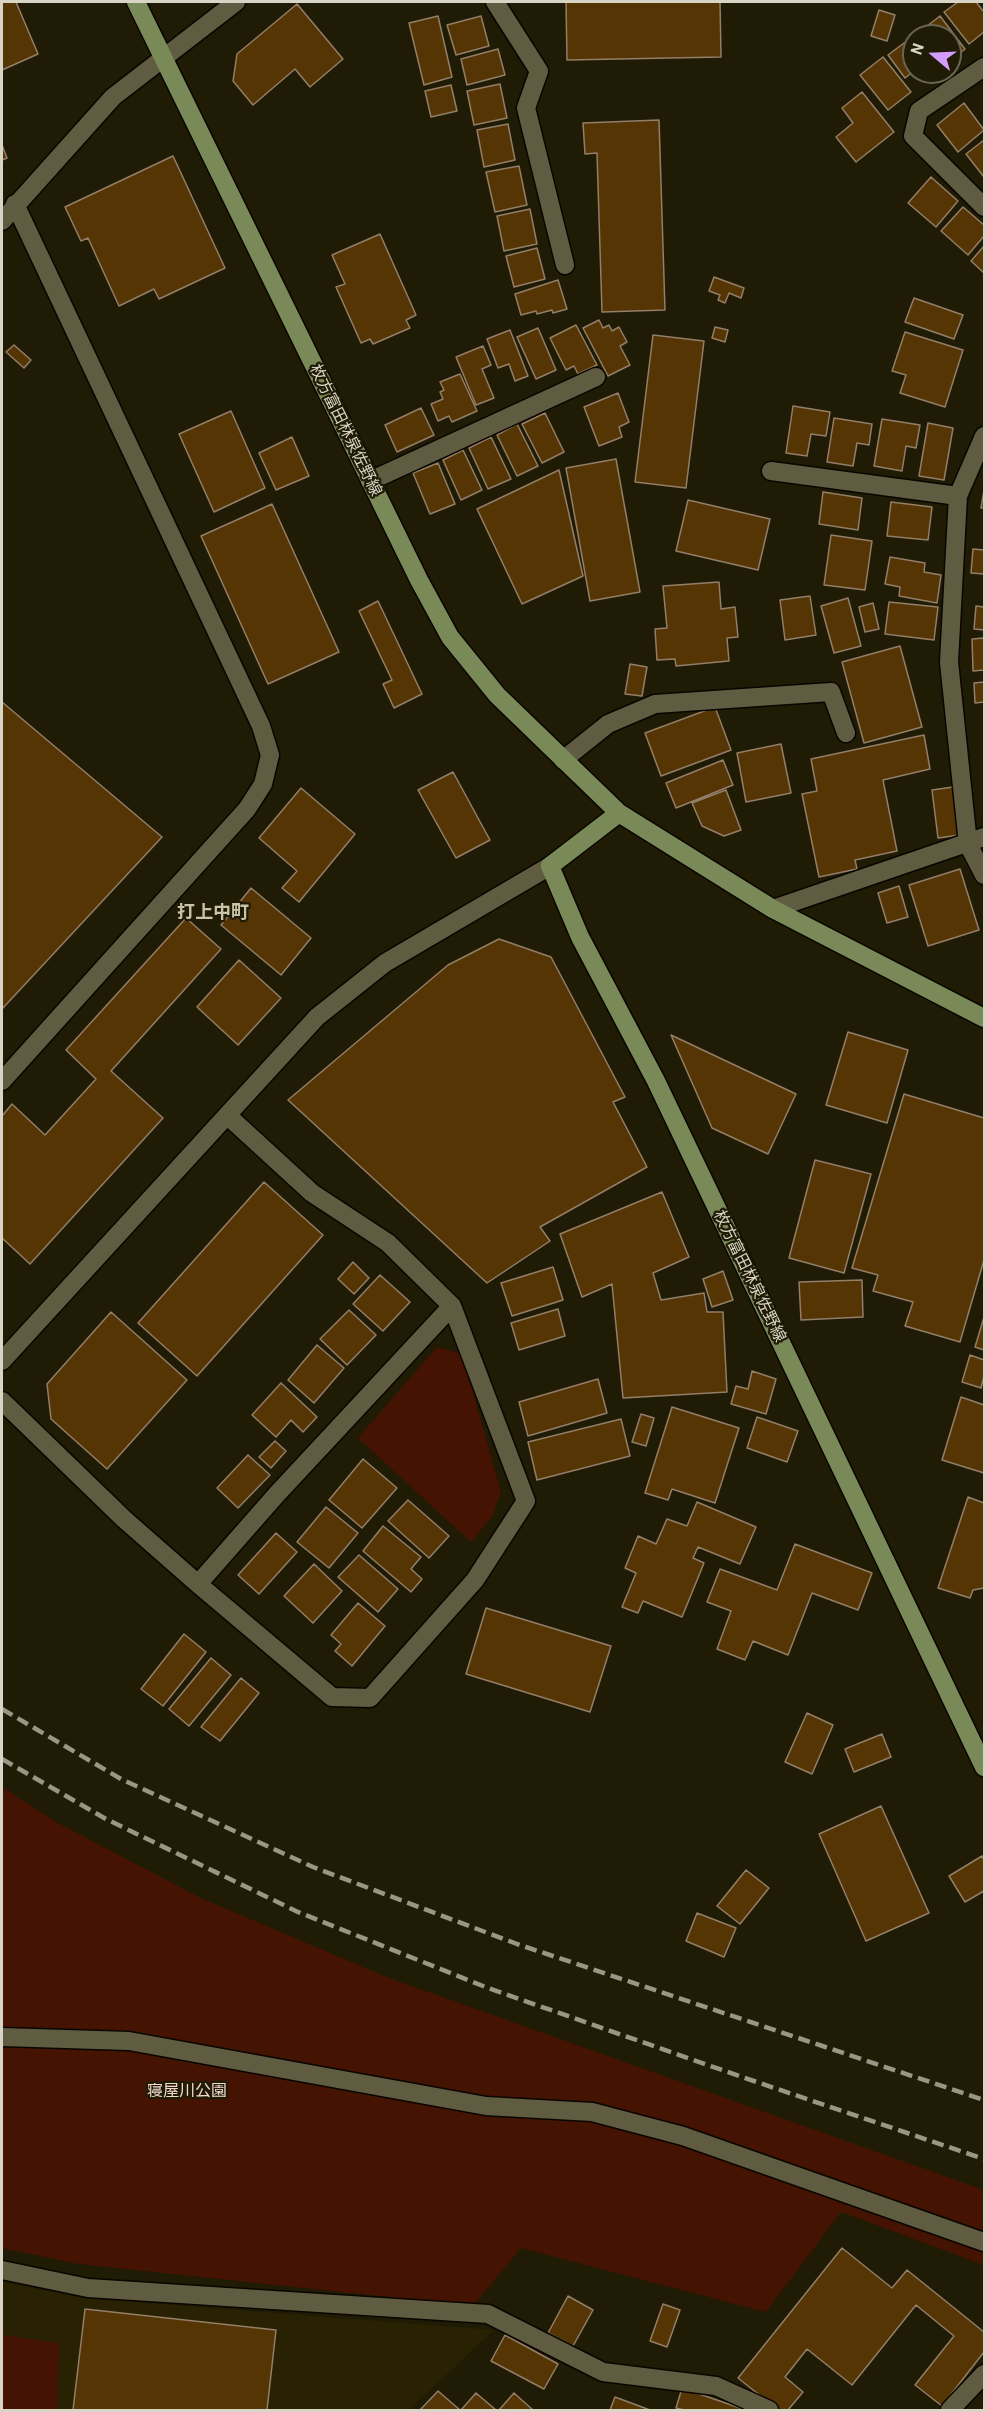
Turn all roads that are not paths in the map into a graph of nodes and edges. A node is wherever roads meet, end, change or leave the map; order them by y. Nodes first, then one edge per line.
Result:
1 (136, 2) edge
2 (236, 2) edge
3 (495, 2) edge
4 (164, 57) junction
5 (984, 67) edge
6 (15, 204) junction
7 (984, 207) edge
8 (2, 221) edge
9 (565, 265) dead end
10 (596, 377) dead end
11 (984, 436) edge
12 (771, 471) dead end
13 (370, 481) junction
14 (958, 496) junction
15 (846, 733) dead end
16 (562, 760) junction
17 (619, 813) junction
18 (976, 840) edge
19 (549, 866) junction
20 (984, 875) edge
21 (773, 909) junction
22 (984, 1018) edge
23 (2, 1081) edge
24 (228, 1116) junction
25 (452, 1306) junction
26 (2, 1361) edge
27 (2, 1401) edge
28 (198, 1584) junction
29 (984, 1767) edge
30 (2, 2037) edge
31 (984, 2242) edge
32 (2, 2270) edge
33 (984, 2374) edge
34 (769, 2410) edge
35 (950, 2410) edge

1 - 4 main road, 枚方富田林泉佐野線
2 - 4 street
3 - 9 street
4 - 6 street
4 - 13 main road, 枚方富田林泉佐野線
5 - 7 street
6 - 8 street
6 - 23 street
10 - 13 street
11 - 14 street
12 - 14 street
13 - 16 main road, 枚方富田林泉佐野線
14 - 18 street
15 - 16 street
16 - 17 main road, 枚方富田林泉佐野線
17 - 19 main road
17 - 21 main road, 枚方富田林泉佐野線
18 - 20 street
18 - 21 street
19 - 24 street
19 - 29 main road, 枚方富田林泉佐野線
21 - 22 main road, 枚方富田林泉佐野線
24 - 25 street
24 - 26 street
25 - 28 street
25 - 28 street
27 - 28 street
30 - 31 street
32 - 34 street
33 - 35 street

